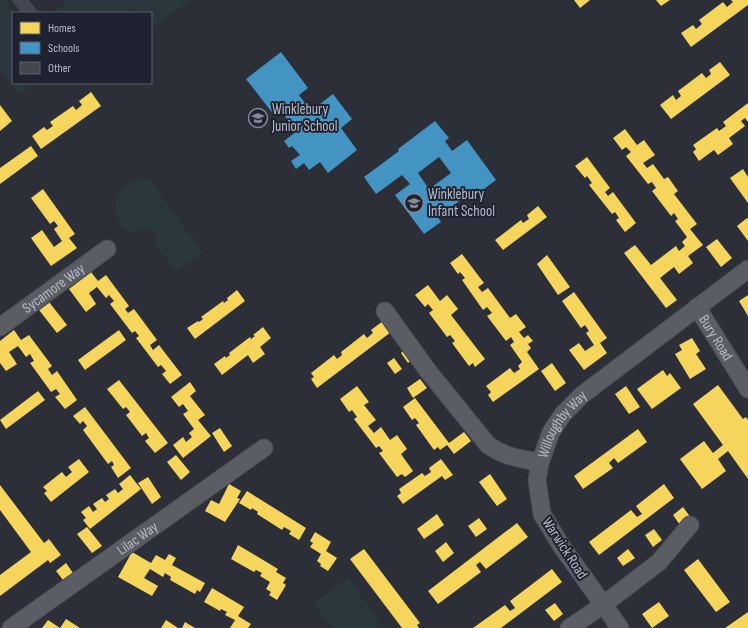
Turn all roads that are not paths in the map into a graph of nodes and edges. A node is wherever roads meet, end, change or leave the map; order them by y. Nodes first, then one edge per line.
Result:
1 (107, 249) dead end
2 (748, 269) edge
3 (697, 307) junction
4 (385, 311) dead end
5 (0, 327) edge
6 (748, 389) edge
7 (264, 448) dead end
8 (540, 463) junction
9 (690, 525) dead end
10 (603, 605) junction
11 (11, 628) edge
12 (569, 628) edge
13 (620, 628) edge

1 - 5 street, Sycamore Way
2 - 3 street, Willoughby Way
3 - 6 street, Bury Road
3 - 8 street, Willoughby Way
4 - 8 street, Willoughby Way
7 - 11 street, Lilac Way
8 - 10 street, Warwick Road
9 - 10 street
10 - 12 street
10 - 13 street, Warwick Road

